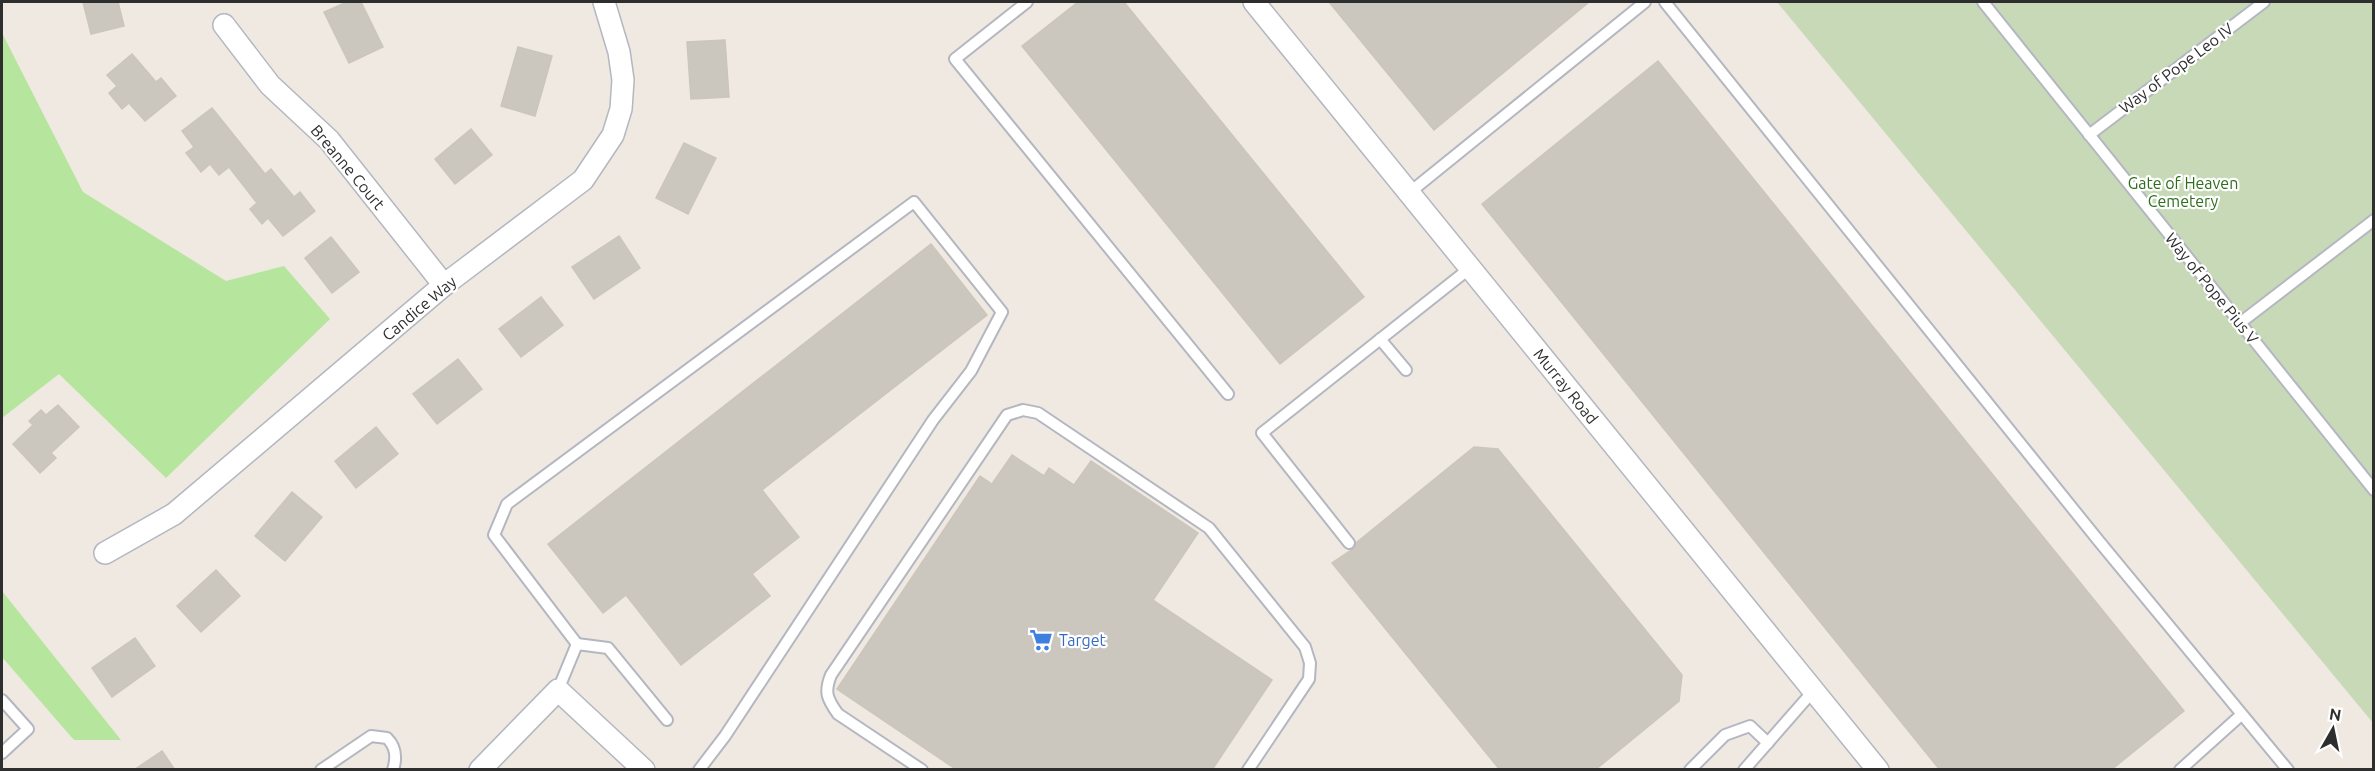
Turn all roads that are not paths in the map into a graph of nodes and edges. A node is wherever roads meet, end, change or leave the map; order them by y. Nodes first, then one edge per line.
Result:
1 (604, 2) edge
2 (1027, 2) edge
3 (1254, 2) edge
4 (1645, 2) edge
5 (1665, 2) edge
6 (1983, 2) edge
7 (2264, 2) edge
8 (225, 25) dead end
9 (2089, 135) junction
10 (1409, 193) junction
11 (2373, 220) edge
12 (1470, 268) junction
13 (444, 285) junction
14 (2240, 323) junction
15 (1380, 339) junction
16 (1406, 370) dead end
17 (1228, 394) dead end
18 (2373, 490) edge
19 (1349, 543) dead end
20 (105, 553) dead end
21 (577, 644) junction
22 (558, 690) junction
23 (1814, 690) junction
24 (2, 700) edge
25 (2241, 715) junction
26 (667, 720) dead end
27 (1768, 743) junction
28 (2, 753) edge
29 (321, 770) edge
30 (393, 770) edge
31 (480, 770) edge
32 (644, 770) edge
33 (699, 770) edge
34 (922, 770) edge
35 (1248, 770) edge
36 (1690, 770) edge
37 (1744, 770) edge
38 (1878, 770) edge
39 (2180, 770) edge
40 (2288, 770) edge

1 - 13 street, Candice Way
2 - 17 lane
3 - 10 street, Murray Road
4 - 10 lane
5 - 25 lane
6 - 9 lane, Way of Pope Pius V
7 - 9 lane, Way of Pope Leo IV
8 - 13 street, Breanne Court
9 - 14 lane, Way of Pope Pius V
10 - 12 street, Murray Road
11 - 14 lane
12 - 15 lane
12 - 23 street, Murray Road
13 - 20 street, Candice Way
14 - 18 lane, Way of Pope Pius V
15 - 16 lane
15 - 19 lane
21 - 22 lane
21 - 26 lane
21 - 33 lane
22 - 31 street
22 - 32 street
23 - 27 lane
23 - 38 street, Murray Road
24 - 28 lane
25 - 39 lane
25 - 40 lane
27 - 36 lane
27 - 37 lane
29 - 30 lane
34 - 35 lane

